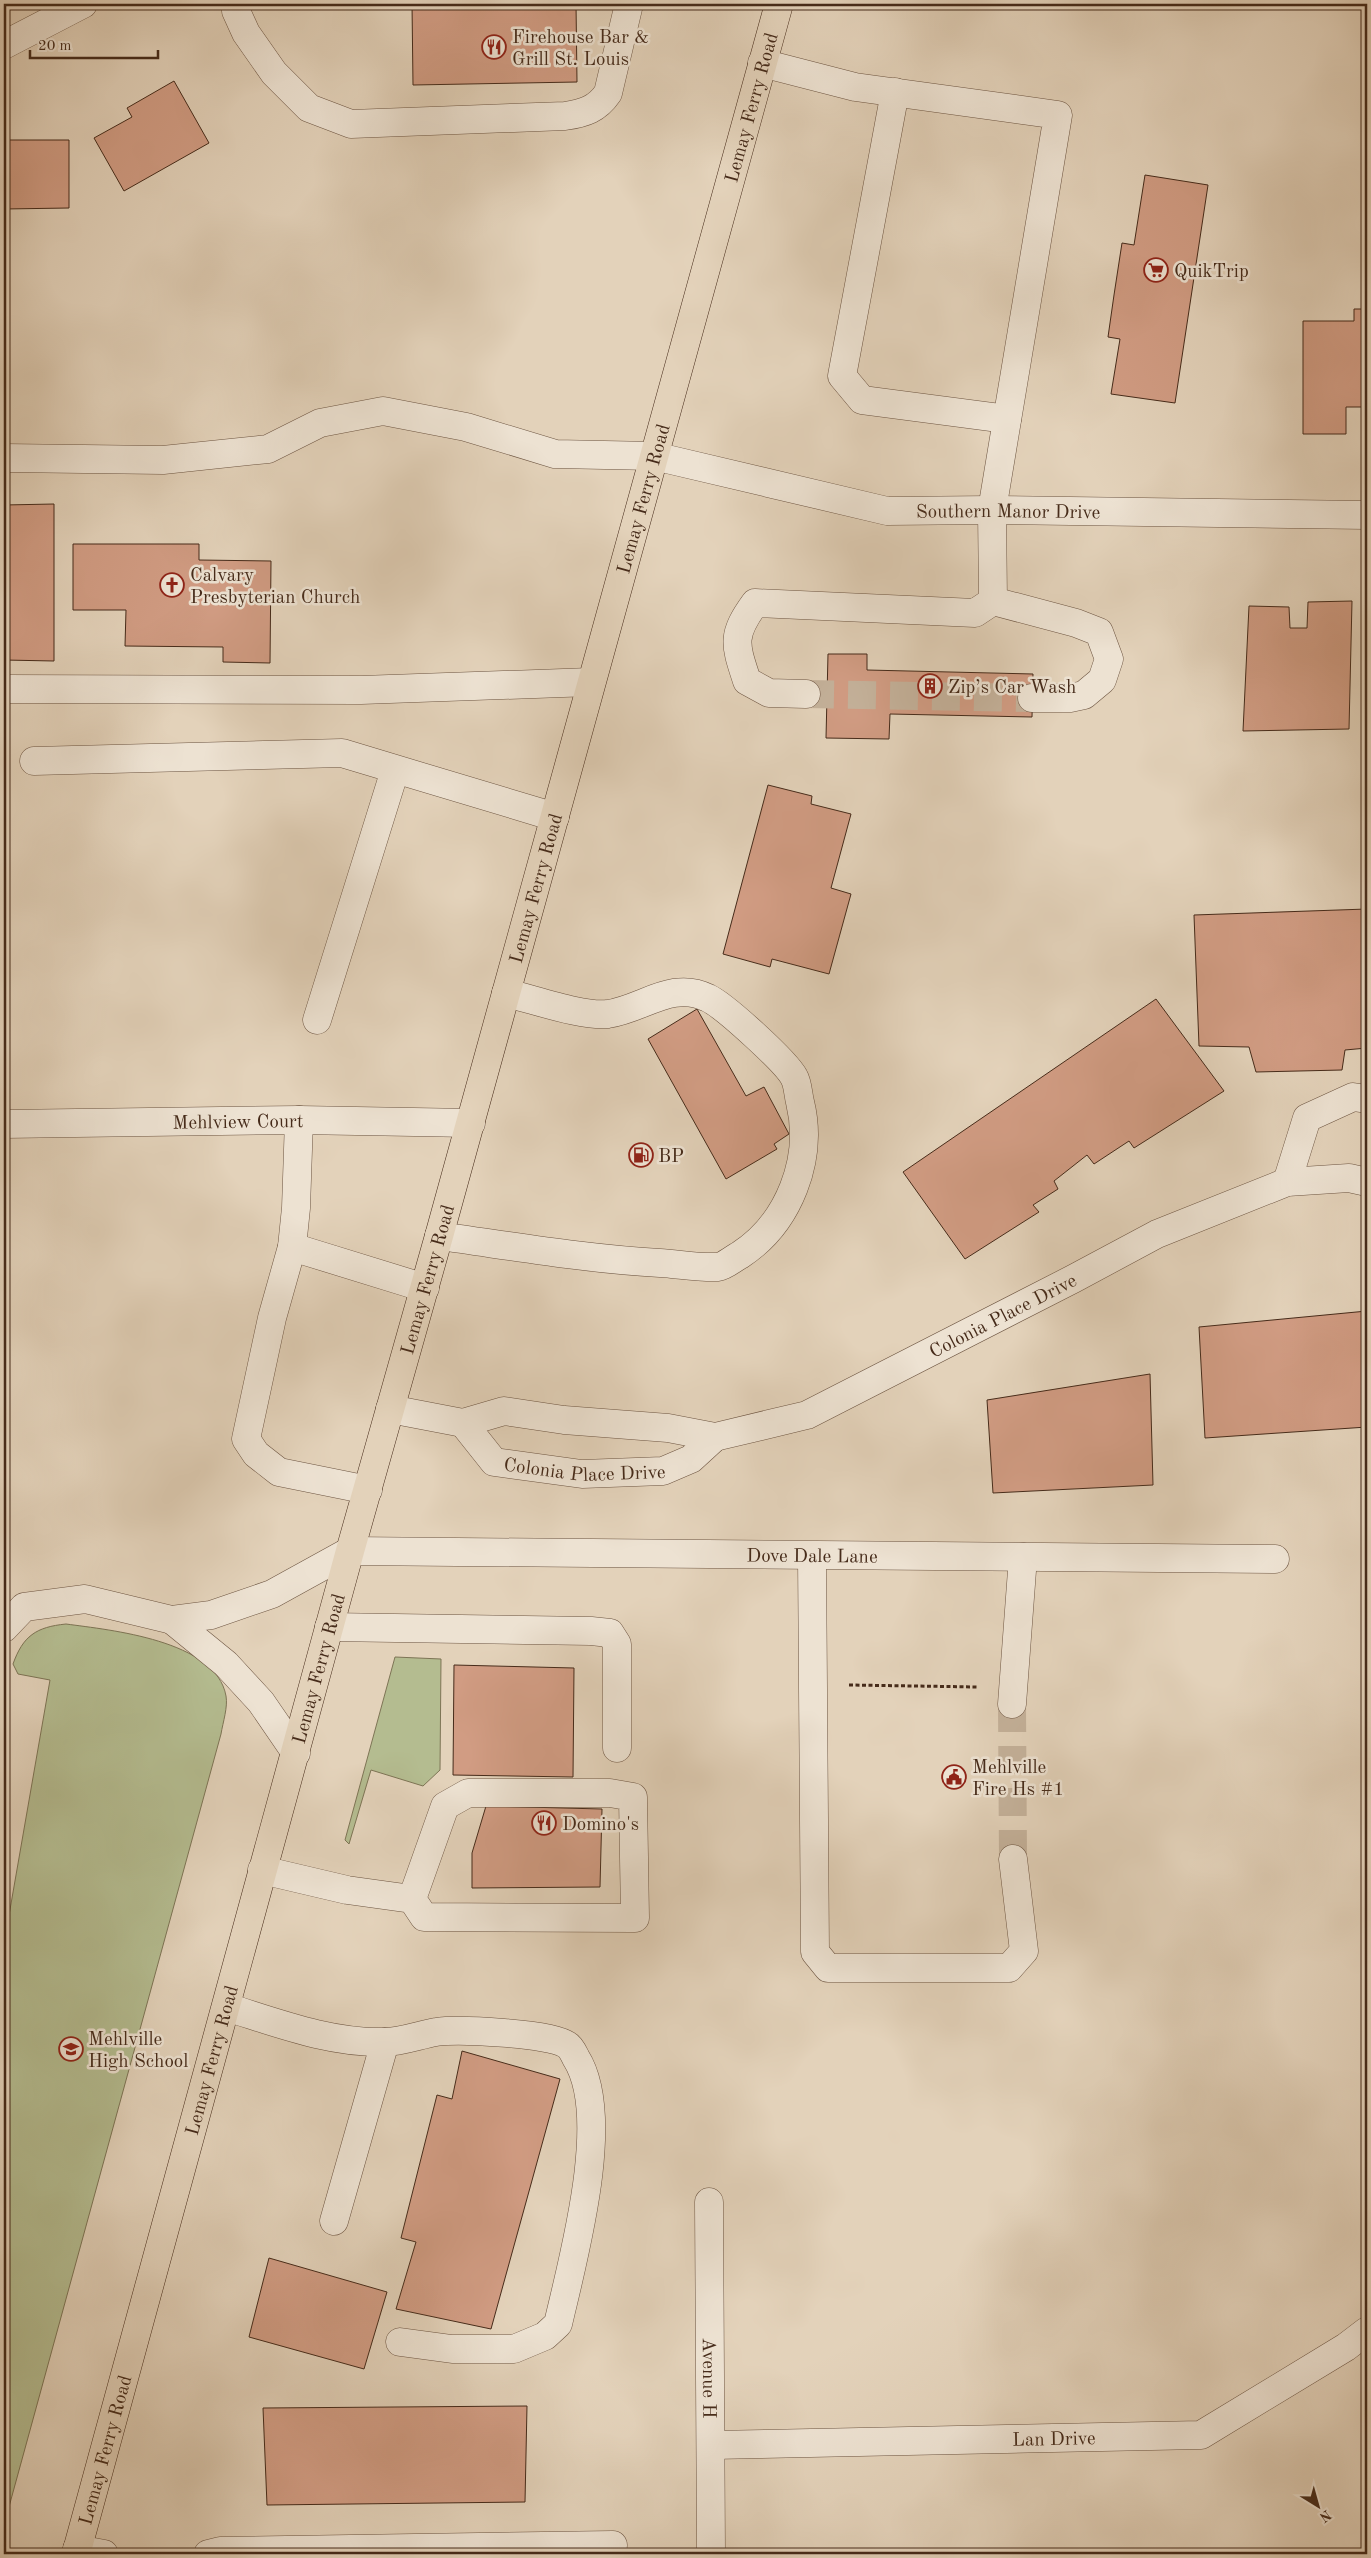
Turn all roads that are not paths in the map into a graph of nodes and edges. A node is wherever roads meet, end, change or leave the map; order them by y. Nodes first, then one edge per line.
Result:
1 (83, 4) edge
2 (629, 4) edge
3 (778, 4) edge
4 (237, 7) edge
5 (4, 45) edge
6 (762, 63) junction
7 (895, 92) junction
8 (1007, 419) junction
9 (654, 456) junction
10 (4, 458) edge
11 (992, 510) junction
12 (1367, 515) edge
13 (993, 601) junction
14 (591, 682) junction
15 (4, 689) edge
16 (806, 694) tunnel mouth
17 (1032, 698) tunnel mouth
18 (34, 761) dead end
19 (395, 770) junction
20 (555, 816) junction
21 (506, 993) junction
22 (317, 1020) dead end
23 (1367, 1099) edge
24 (300, 1120) junction
25 (471, 1123) junction
26 (4, 1124) edge
27 (1287, 1182) junction
28 (1367, 1182) edge
29 (439, 1236) junction
30 (292, 1248) junction
31 (425, 1288) junction
32 (390, 1409) junction
33 (463, 1423) junction
34 (715, 1437) junction
35 (368, 1490) junction
36 (350, 1551) junction
37 (812, 1556) junction
38 (1023, 1557) junction
39 (1275, 1559) dead end
40 (172, 1620) junction
41 (329, 1627) junction
42 (4, 1628) edge
43 (1013, 1696) tunnel mouth
44 (617, 1748) dead end
45 (296, 1753) junction
46 (1014, 1858) tunnel mouth
47 (262, 1870) junction
48 (418, 1908) junction
49 (226, 2007) junction
50 (385, 2042) junction
51 (709, 2202) dead end
52 (334, 2221) dead end
53 (1367, 2330) edge
54 (400, 2342) dead end
55 (712, 2445) junction
56 (76, 2552) edge
57 (104, 2554) edge
58 (208, 2554) edge
59 (612, 2554) edge
60 (711, 2554) edge

1 - 5 street
2 - 4 street
3 - 6 main road, Lemay Ferry Road
6 - 7 street
6 - 9 main road, Lemay Ferry Road
7 - 8 street
7 - 8 street
8 - 11 street
9 - 10 street, Southern Manor Drive
9 - 11 street, Southern Manor Drive
9 - 14 main road, Lemay Ferry Road
11 - 12 street, Southern Manor Drive
11 - 13 street
13 - 16 street
13 - 17 street
14 - 15 street
14 - 20 main road, Lemay Ferry Road
18 - 19 street
19 - 20 street
19 - 22 street
20 - 21 main road, Lemay Ferry Road
21 - 25 main road, Lemay Ferry Road
21 - 29 street
23 - 27 street
24 - 25 street, Mehlview Court
24 - 26 street, Mehlview Court
24 - 30 street
25 - 29 main road, Lemay Ferry Road
27 - 28 street, Colonia Place Drive
27 - 34 street, Colonia Place Drive
29 - 31 main road, Lemay Ferry Road
30 - 31 street
30 - 35 street
31 - 32 main road, Lemay Ferry Road
32 - 33 street, Colonia Place Drive
32 - 35 main road, Lemay Ferry Road
33 - 34 street, Colonia Place Drive
33 - 34 street, Colonia Place Drive
35 - 36 main road, Lemay Ferry Road
36 - 37 street, Dove Dale Lane
36 - 40 street
36 - 41 main road, Lemay Ferry Road
37 - 38 street, Dove Dale Lane
37 - 46 street
38 - 39 street, Dove Dale Lane
38 - 43 street
40 - 42 street
40 - 45 street
41 - 44 street
41 - 45 main road, Lemay Ferry Road
45 - 47 main road, Lemay Ferry Road
47 - 48 street
47 - 49 main road, Lemay Ferry Road
48 - 48 street
49 - 50 street
49 - 56 main road, Lemay Ferry Road
50 - 52 street
50 - 54 street
51 - 55 street, Avenue H
53 - 55 street, Lan Drive
55 - 60 street, Avenue H
56 - 57 street
58 - 59 street

